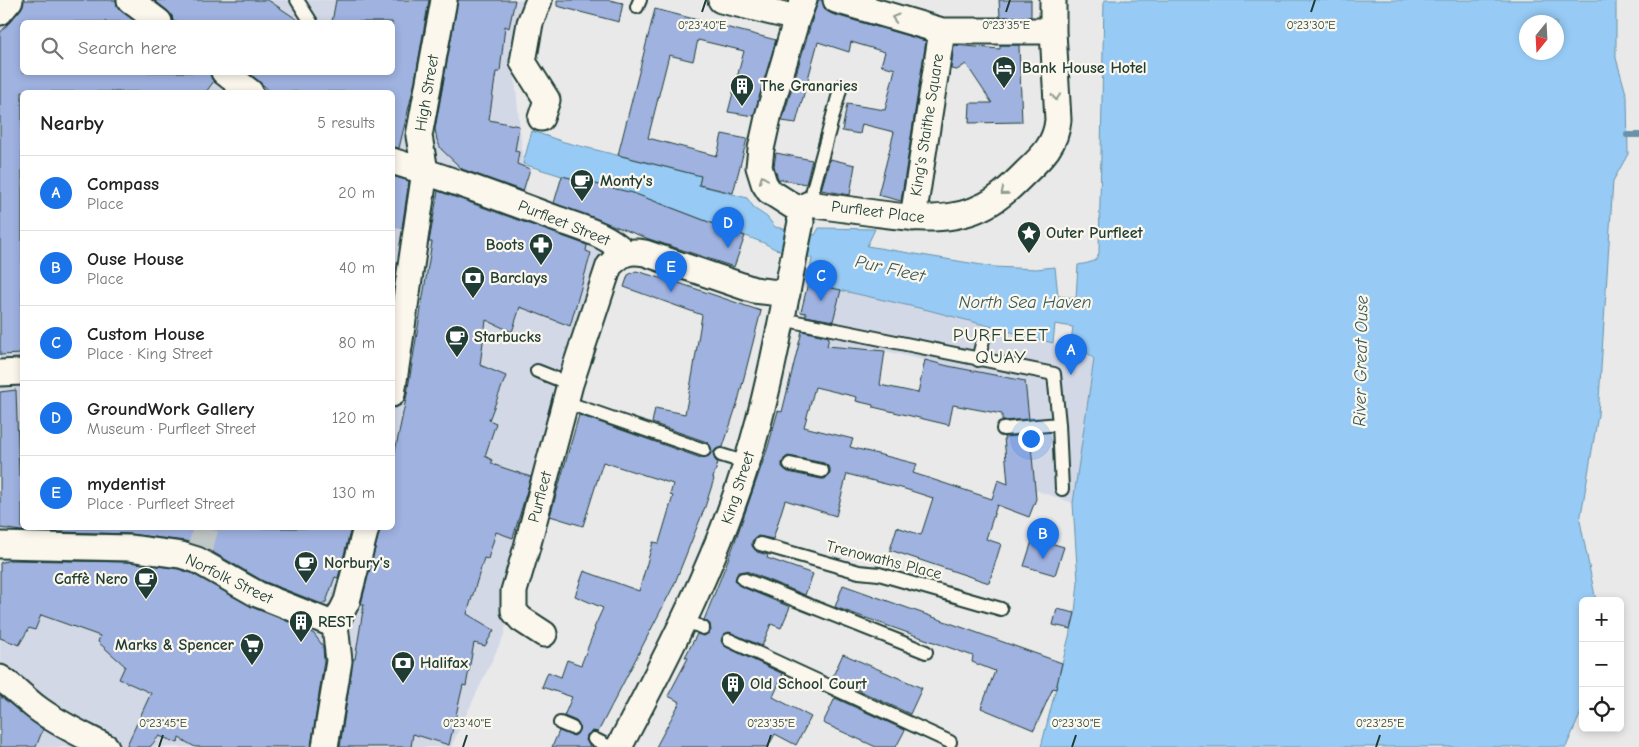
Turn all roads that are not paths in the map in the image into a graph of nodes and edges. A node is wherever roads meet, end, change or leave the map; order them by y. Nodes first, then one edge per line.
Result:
1 (10, 0) edge
2 (130, 0) edge
3 (298, 0) edge
4 (444, 0) edge
5 (539, 0) edge
6 (721, 0) edge
7 (836, 0) edge
8 (1053, 0) edge
9 (801, 9) edge
10 (0, 12) edge
11 (156, 20) edge
12 (310, 20) edge
13 (942, 31) junction
14 (1053, 31) junction
15 (228, 75) edge
16 (841, 86) dead end
17 (247, 90) edge
18 (549, 107) dead end
19 (395, 162) edge
20 (425, 171) junction
21 (803, 212) junction
22 (912, 218) junction
23 (625, 253) junction
24 (788, 286) junction
25 (782, 320) junction
26 (984, 336) dead end
27 (978, 360) junction
28 (537, 371) dead end
29 (20, 372) edge
30 (0, 373) edge
31 (395, 374) edge
32 (568, 393) junction
33 (1059, 424) junction
34 (1003, 429) dead end
35 (704, 450) dead end
36 (721, 455) dead end
37 (754, 458) junction
38 (790, 464) dead end
39 (822, 471) dead end
40 (1062, 489) dead end
41 (365, 530) edge
42 (760, 544) dead end
43 (0, 545) edge
44 (743, 579) dead end
45 (1001, 609) dead end
46 (335, 625) junction
47 (544, 634) dead end
48 (729, 640) dead end
49 (926, 652) dead end
50 (0, 678) edge
51 (594, 739) dead end
52 (950, 742) dead end
53 (106, 747) edge
54 (326, 747) edge
55 (610, 747) edge
56 (619, 747) edge

1 - 10 street
2 - 11 street
3 - 12 lane
4 - 20 street, High Street
5 - 18 street
6 - 9 street
13 -> 7 street
8 - 14 street, Purfleet Place
21 -> 9 street, Purfleet Place
13 - 14 street
13 - 22 street, King's Staithe Square
14 -> 22 street, Purfleet Place
15 - 17 street
16 - 21 lane
19 - 20 street, Purfleet Street
20 - 23 street, Purfleet Street
20 - 31 street, High Street
21 - 22 street, Purfleet Place
21 - 24 street, King Street
23 - 24 street, Purfleet Street
23 - 32 street, Purfleet
24 - 25 street, King Street
25 - 27 lane
25 - 37 street, King Street
26 - 27 lane
27 - 33 lane
28 - 32 lane
29 - 30 street
32 - 35 lane
32 - 47 street, Purfleet
33 - 34 lane
33 - 40 lane
36 - 37 lane
37 - 56 street, King Street
38 - 39 lane
41 - 46 street
42 - 45 lane, Trenowaths Place
43 - 46 street, Norfolk Street
44 - 49 lane
46 - 54 street
48 - 52 lane
50 - 53 street
51 - 55 lane

